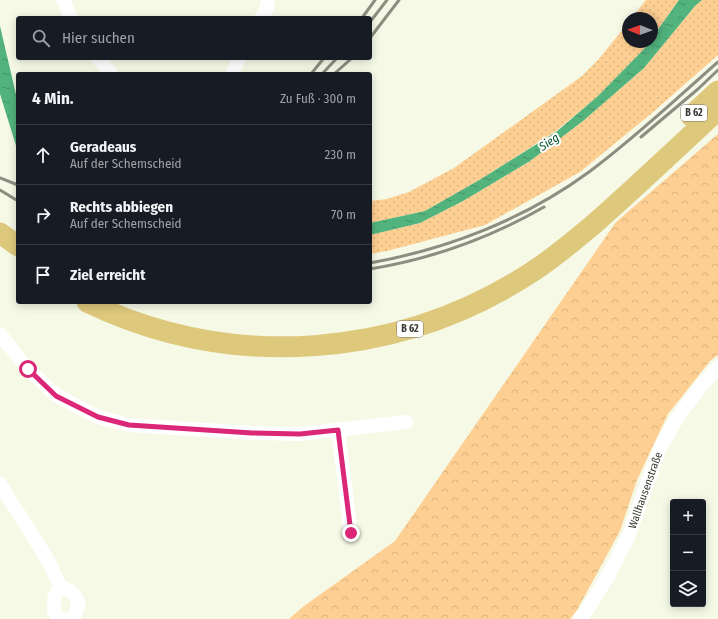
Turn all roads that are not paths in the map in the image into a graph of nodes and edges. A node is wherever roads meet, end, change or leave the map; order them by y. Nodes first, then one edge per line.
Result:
1 (63, 0) edge
2 (268, 0) edge
3 (70, 16) edge
4 (262, 16) edge
5 (100, 60) edge
6 (238, 60) edge
7 (109, 72) edge
8 (233, 72) edge
9 (718, 91) edge
10 (718, 110) edge
11 (675, 140) junction
12 (0, 233) edge
13 (16, 245) edge
14 (0, 250) edge
15 (16, 260) edge
16 (92, 304) edge
17 (125, 304) edge
18 (0, 334) edge
19 (718, 367) edge
20 (406, 422) dead end
21 (338, 430) junction
22 (0, 484) edge
23 (351, 533) dead end
24 (60, 586) junction
25 (63, 619) edge
26 (68, 619) edge
27 (580, 619) edge

1 - 3 street
2 - 4 street
5 - 7 street
6 - 8 street
9 - 11 highway, B 62
10 - 11 highway, B 62
11 - 16 highway, B 62
11 - 17 highway, B 62
12 - 13 highway
14 - 15 highway
18 - 21 street
19 - 27 street, Wallhausenstraße
20 - 21 street
21 - 23 street
22 - 24 street
24 - 25 street
24 - 26 street

